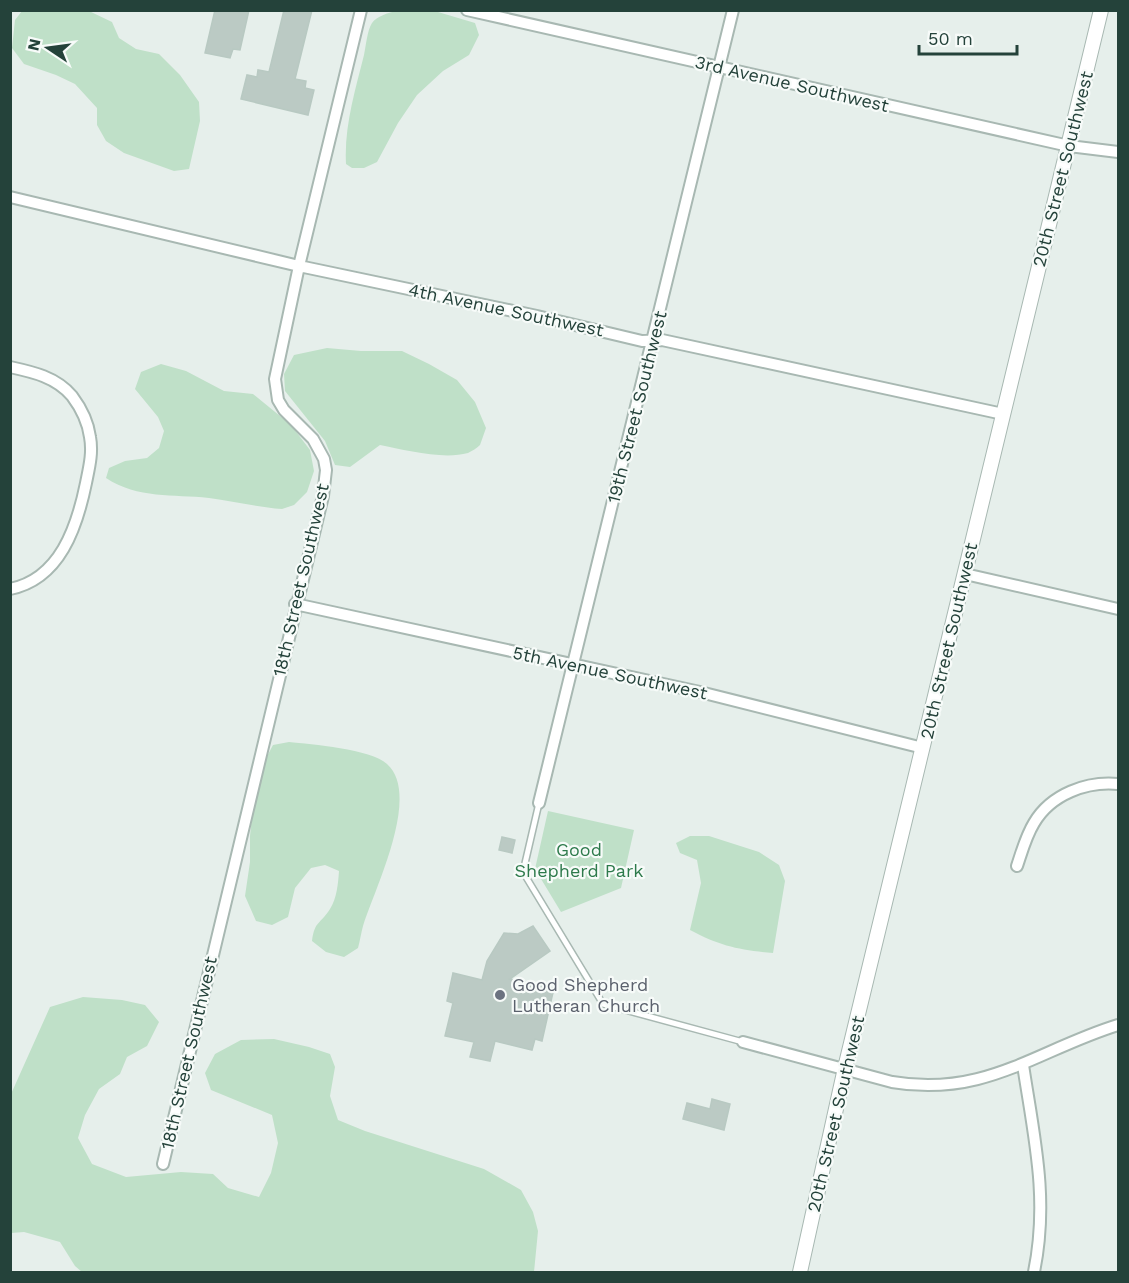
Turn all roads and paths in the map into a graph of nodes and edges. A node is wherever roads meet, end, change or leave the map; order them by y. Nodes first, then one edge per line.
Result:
1 (361, 10) edge
2 (467, 10) edge
3 (733, 10) edge
4 (1101, 10) edge
5 (720, 69) junction
6 (1069, 146) junction
7 (1119, 152) edge
8 (10, 197) edge
9 (299, 266) junction
10 (654, 340) junction
11 (10, 367) edge
12 (1003, 414) junction
13 (965, 574) junction
14 (10, 589) edge
15 (296, 604) junction
16 (1119, 609) edge
17 (573, 666) junction
18 (923, 747) junction
19 (1119, 784) edge
20 (539, 803) joint
21 (1017, 866) dead end
22 (1119, 1025) edge
23 (743, 1042) joint
24 (1023, 1065) junction
25 (845, 1068) junction
26 (163, 1164) dead end
27 (800, 1272) edge
28 (1034, 1272) edge

1 - 9 street, 18th Street Southwest
2 - 5 street, 3rd Avenue Southwest
3 - 5 street, 19th Street Southwest
4 - 6 street, 20th Street Southwest
5 - 6 street, 3rd Avenue Southwest
5 - 10 street, 19th Street Southwest
6 - 7 street, 3rd Avenue Southwest
6 - 12 street, 20th Street Southwest
8 - 9 street, 4th Avenue Southwest
9 - 10 street, 4th Avenue Southwest
9 - 15 street, 18th Street Southwest
10 - 12 street, 4th Avenue Southwest
10 - 17 street, 19th Street Southwest
11 - 14 street
12 - 13 street, 20th Street Southwest
13 - 16 street
13 - 18 street, 20th Street Southwest
15 - 17 street, 5th Avenue Southwest
15 - 26 street, 18th Street Southwest
17 - 18 street, 5th Avenue Southwest
17 - 20 street, 19th Street Southwest
18 - 25 street, 20th Street Southwest
19 - 21 street
20 - 23 lane
22 - 24 street
23 - 25 street
24 - 25 street
24 - 28 street
25 - 27 street, 20th Street Southwest

